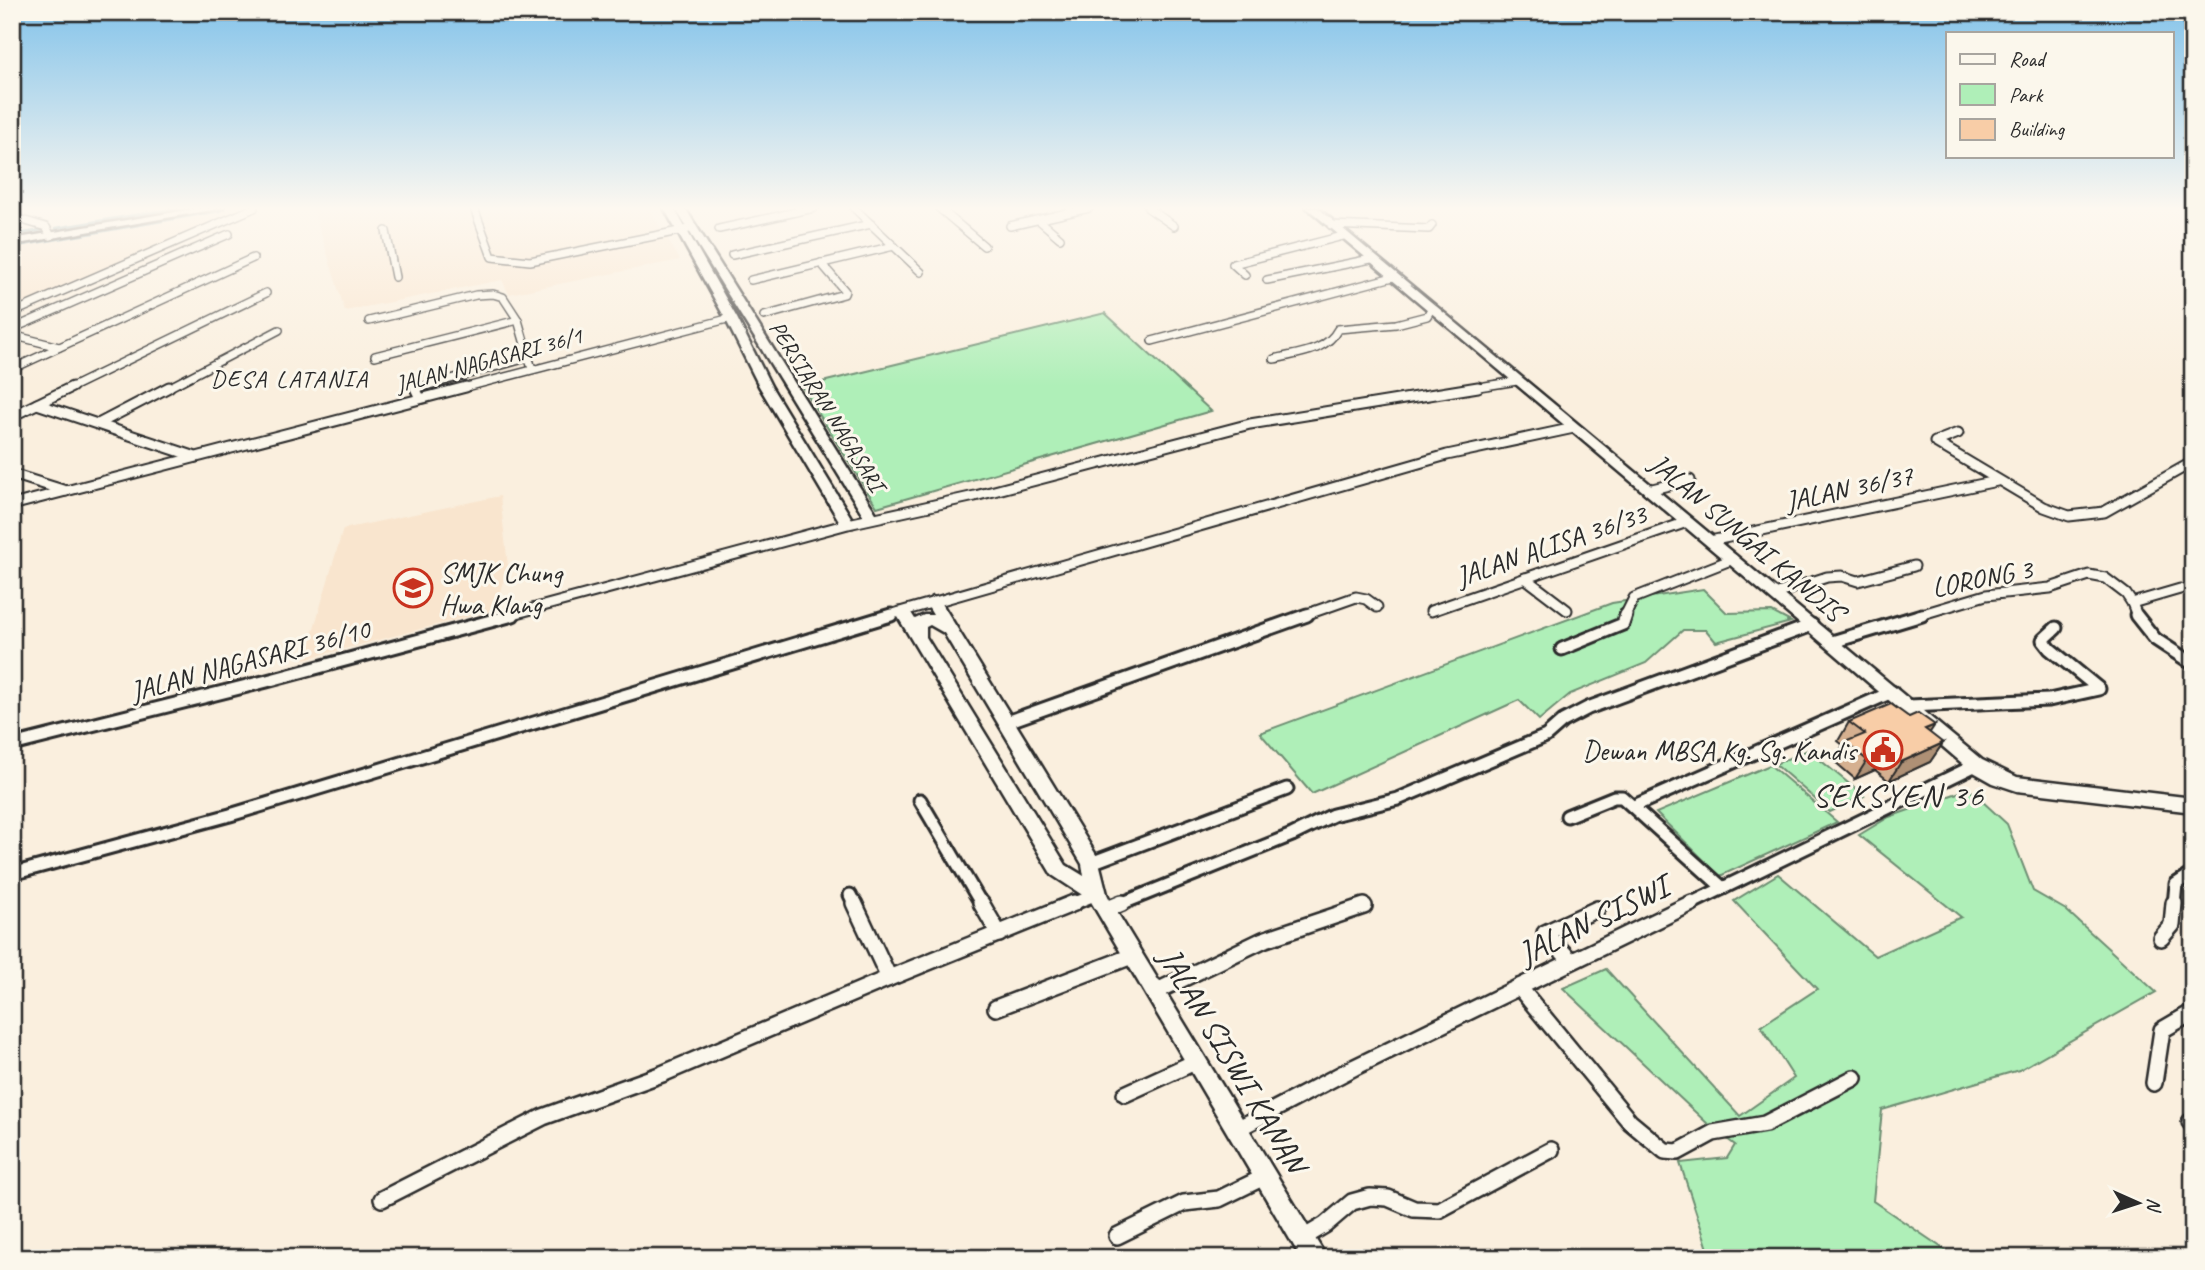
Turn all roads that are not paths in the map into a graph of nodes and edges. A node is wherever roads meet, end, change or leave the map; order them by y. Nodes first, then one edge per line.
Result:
1 (117, 267) edge
2 (153, 267) edge
3 (233, 267) edge
4 (393, 267) edge
5 (706, 267) edge
6 (711, 267) edge
7 (803, 267) edge
8 (825, 267) edge
9 (916, 267) edge
10 (1237, 267) edge
11 (1330, 267) edge
12 (1381, 267) edge
13 (921, 272) dead end
14 (1245, 275) dead end
15 (395, 277) dead end
16 (1393, 277) junction
17 (751, 280) dead end
18 (1267, 280) dead end
19 (266, 293) dead end
20 (1431, 309) junction
21 (12, 313) edge
22 (764, 316) dead end
23 (731, 318) junction
24 (518, 320) junction
25 (369, 321) dead end
26 (12, 329) edge
27 (279, 330) dead end
28 (12, 335) edge
29 (1152, 341) dead end
30 (59, 347) junction
31 (375, 356) dead end
32 (527, 358) junction
33 (1274, 359) dead end
34 (12, 369) edge
35 (532, 369) junction
36 (1517, 381) junction
37 (420, 398) junction
38 (37, 404) junction
39 (12, 416) edge
40 (100, 423) junction
41 (1574, 428) junction
42 (1958, 433) dead end
43 (195, 457) junction
44 (2193, 462) edge
45 (12, 474) edge
46 (1689, 480) dead end
47 (1997, 481) junction
48 (1648, 490) junction
49 (66, 491) junction
50 (861, 500) junction
51 (12, 505) edge
52 (838, 508) junction
53 (872, 519) junction
54 (1687, 522) junction
55 (848, 524) junction
56 (1710, 541) junction
57 (1733, 559) junction
58 (1914, 566) dead end
59 (1525, 578) junction
60 (2180, 589) dead end
61 (1775, 594) junction
62 (933, 602) junction
63 (2132, 603) junction
64 (1377, 607) dead end
65 (1567, 610) dead end
66 (1430, 611) dead end
67 (903, 612) junction
68 (1812, 625) junction
69 (2056, 628) dead end
70 (949, 629) junction
71 (918, 637) junction
72 (1832, 642) junction
73 (1562, 649) dead end
74 (2193, 664) edge
75 (1892, 692) junction
76 (1909, 706) junction
77 (1007, 722) junction
78 (12, 745) edge
79 (1976, 765) junction
80 (1287, 789) dead end
81 (920, 800) dead end
82 (2193, 805) edge
83 (1634, 806) junction
84 (1567, 816) dead end
85 (1091, 863) junction
86 (2193, 873) edge
87 (12, 874) edge
88 (1723, 888) junction
89 (850, 895) dead end
90 (1101, 902) junction
91 (1364, 906) dead end
92 (1597, 909) dead end
93 (999, 934) junction
94 (2161, 938) dead end
95 (1132, 956) junction
96 (1571, 961) junction
97 (889, 978) junction
98 (1520, 987) junction
99 (1155, 992) junction
100 (996, 1008) dead end
101 (2193, 1012) edge
102 (1197, 1060) junction
103 (1854, 1078) dead end
104 (2154, 1083) dead end
105 (1125, 1094) dead end
106 (1237, 1129) junction
107 (1551, 1150) dead end
108 (1264, 1177) junction
109 (382, 1199) dead end
110 (1117, 1236) dead end
111 (1303, 1238) junction
112 (1315, 1258) edge

1 - 21 street
2 - 26 street
3 - 30 street
4 - 15 street
5 - 23 street, PERSIARAN NAGASARI
6 - 50 street, PERSIARAN NAGASARI
7 - 17 street
8 - 22 street
9 - 13 street
10 - 14 street
11 - 18 street
12 - 16 street, JALAN SUNGAI KANDIS
16 - 20 street, JALAN SUNGAI KANDIS
16 - 29 street
19 - 38 street
20 - 33 street
20 - 36 street, JALAN SUNGAI KANDIS
23 - 35 street, JALAN NAGASARI 36/1
23 - 52 street, PERSIARAN NAGASARI
24 - 25 street
24 - 31 street
24 - 32 street
27 - 40 street
28 - 30 street
30 - 34 street
32 - 35 street
32 - 37 street
35 - 37 street, JALAN NAGASARI 36/1
36 - 41 street, JALAN SUNGAI KANDIS
36 - 53 street, JALAN NAGASARI 36/10
37 - 43 street, JALAN NAGASARI 36/1
38 - 39 street
38 - 40 street
40 - 43 street
41 - 48 street, JALAN SUNGAI KANDIS
41 - 62 street
42 - 47 street
43 - 49 street, JALAN NAGASARI 36/1
44 - 47 street
45 - 49 street
46 - 48 street
47 - 56 street, JALAN 36/37
48 - 54 street, JALAN SUNGAI KANDIS
49 - 51 street, JALAN NAGASARI 36/1
50 - 52 street
50 - 53 street, PERSIARAN NAGASARI
52 - 55 street, PERSIARAN NAGASARI
53 - 55 street, JALAN NAGASARI 36/10
54 - 56 street, JALAN SUNGAI KANDIS
54 - 59 street, JALAN ALISA 36/33
55 - 78 street, JALAN NAGASARI 36/10
56 - 57 street, JALAN SUNGAI KANDIS
57 - 61 street, JALAN SUNGAI KANDIS
57 - 73 street
58 - 61 street
59 - 65 street
59 - 66 street, JALAN ALISA 36/33
60 - 63 street
61 - 68 street, JALAN SUNGAI KANDIS
62 - 67 street
62 - 70 street, JALAN SISWI KANAN
63 - 72 street, LORONG 3
63 - 74 street, LORONG 3
64 - 77 street
67 - 71 street, JALAN SISWI KANAN
67 - 87 street
68 - 72 street, JALAN SUNGAI KANDIS
68 - 90 street
69 - 76 street
70 - 71 street
70 - 77 street, JALAN SISWI KANAN
71 - 90 street, JALAN SISWI KANAN
72 - 75 street, JALAN SUNGAI KANDIS
75 - 76 street, JALAN SUNGAI KANDIS
75 - 83 street
76 - 79 street, JALAN SUNGAI KANDIS
77 - 85 street, JALAN SISWI KANAN
79 - 82 street, JALAN SUNGAI KANDIS
79 - 88 street, JALAN SISWI
80 - 85 street
81 - 93 street
83 - 84 street
83 - 88 street
85 - 90 street, JALAN SISWI KANAN
86 - 94 street
88 - 96 street, JALAN SISWI
89 - 97 street
90 - 93 street
90 - 95 street, JALAN SISWI KANAN
91 - 99 street
92 - 96 street
93 - 97 street
95 - 99 street, JALAN SISWI KANAN
95 - 100 street
96 - 98 street, JALAN SISWI
97 - 109 street
98 - 103 street
98 - 106 street, JALAN SISWI
99 - 102 street, JALAN SISWI KANAN
101 - 104 street
102 - 105 street
102 - 106 street, JALAN SISWI KANAN
106 - 108 street, JALAN SISWI KANAN
107 - 111 street
108 - 110 street
108 - 111 street, JALAN SISWI KANAN
111 - 112 street, JALAN SISWI KANAN

